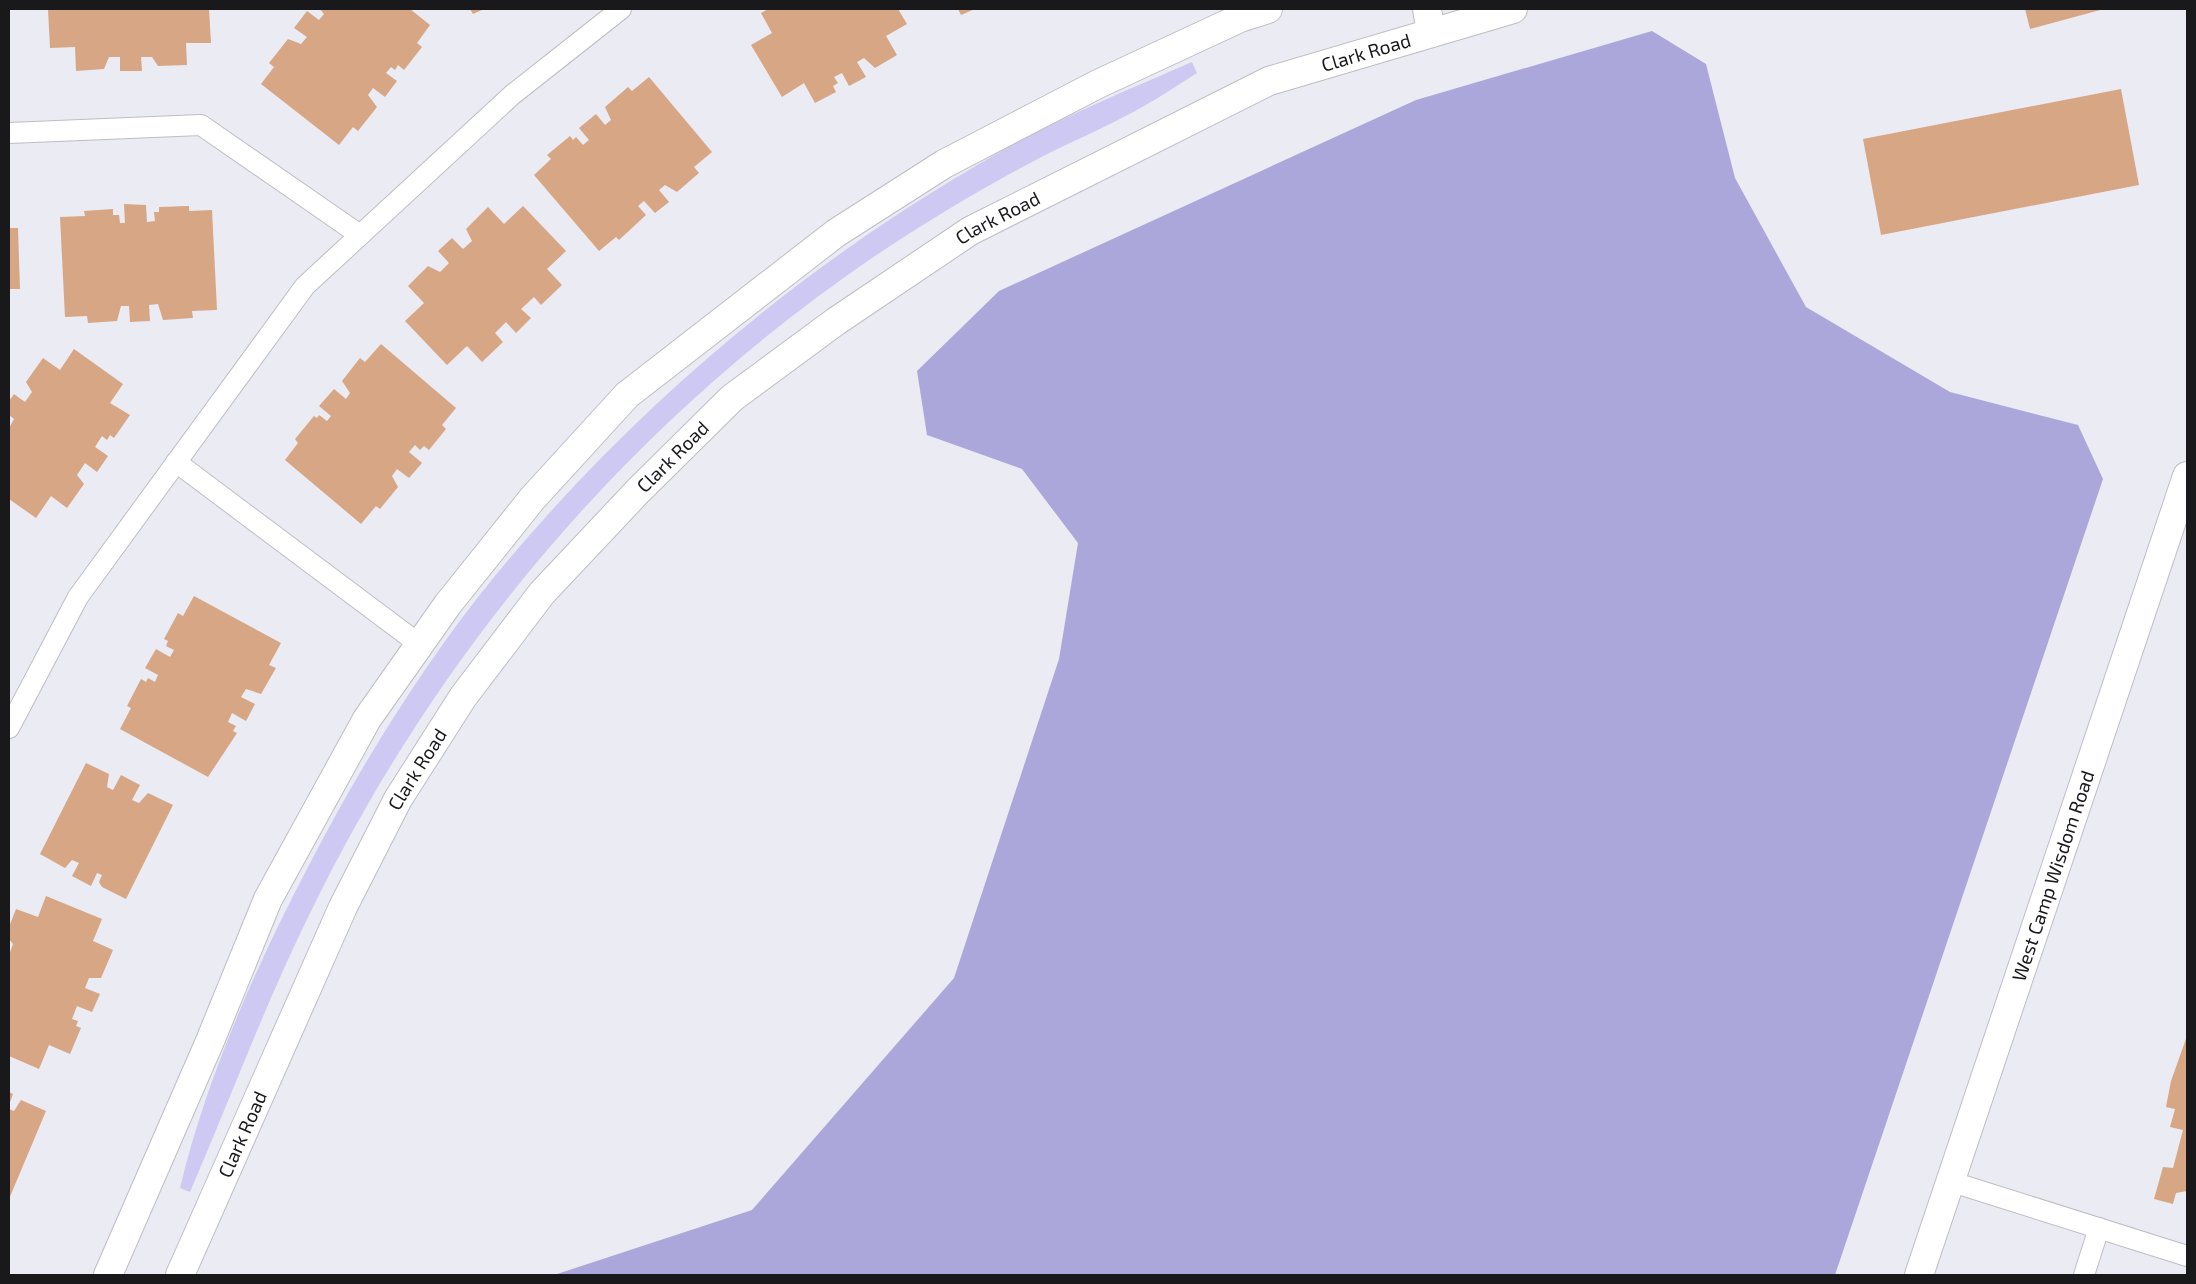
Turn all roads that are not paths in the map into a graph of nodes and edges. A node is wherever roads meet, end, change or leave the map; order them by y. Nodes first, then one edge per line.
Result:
1 (621, 9) edge
2 (1268, 9) edge
3 (1513, 9) edge
4 (1429, 21) edge
5 (9, 133) edge
6 (360, 235) junction
7 (176, 462) junction
8 (2187, 476) edge
9 (419, 644) junction
10 (9, 728) edge
11 (1949, 1181) junction
12 (2099, 1228) junction
13 (2187, 1256) edge
14 (108, 1275) edge
15 (180, 1275) edge
16 (1918, 1275) edge
17 (2084, 1275) edge

1 - 6 lane
2 - 9 main road
3 - 4 main road, Clark Road
4 - 15 main road, Clark Road
5 - 6 lane
6 - 7 lane
7 - 9 lane
7 - 10 lane
8 - 11 main road, West Camp Wisdom Road
9 - 14 main road
11 - 12 lane
11 - 16 main road, West Camp Wisdom Road
12 - 13 lane
12 - 17 lane

